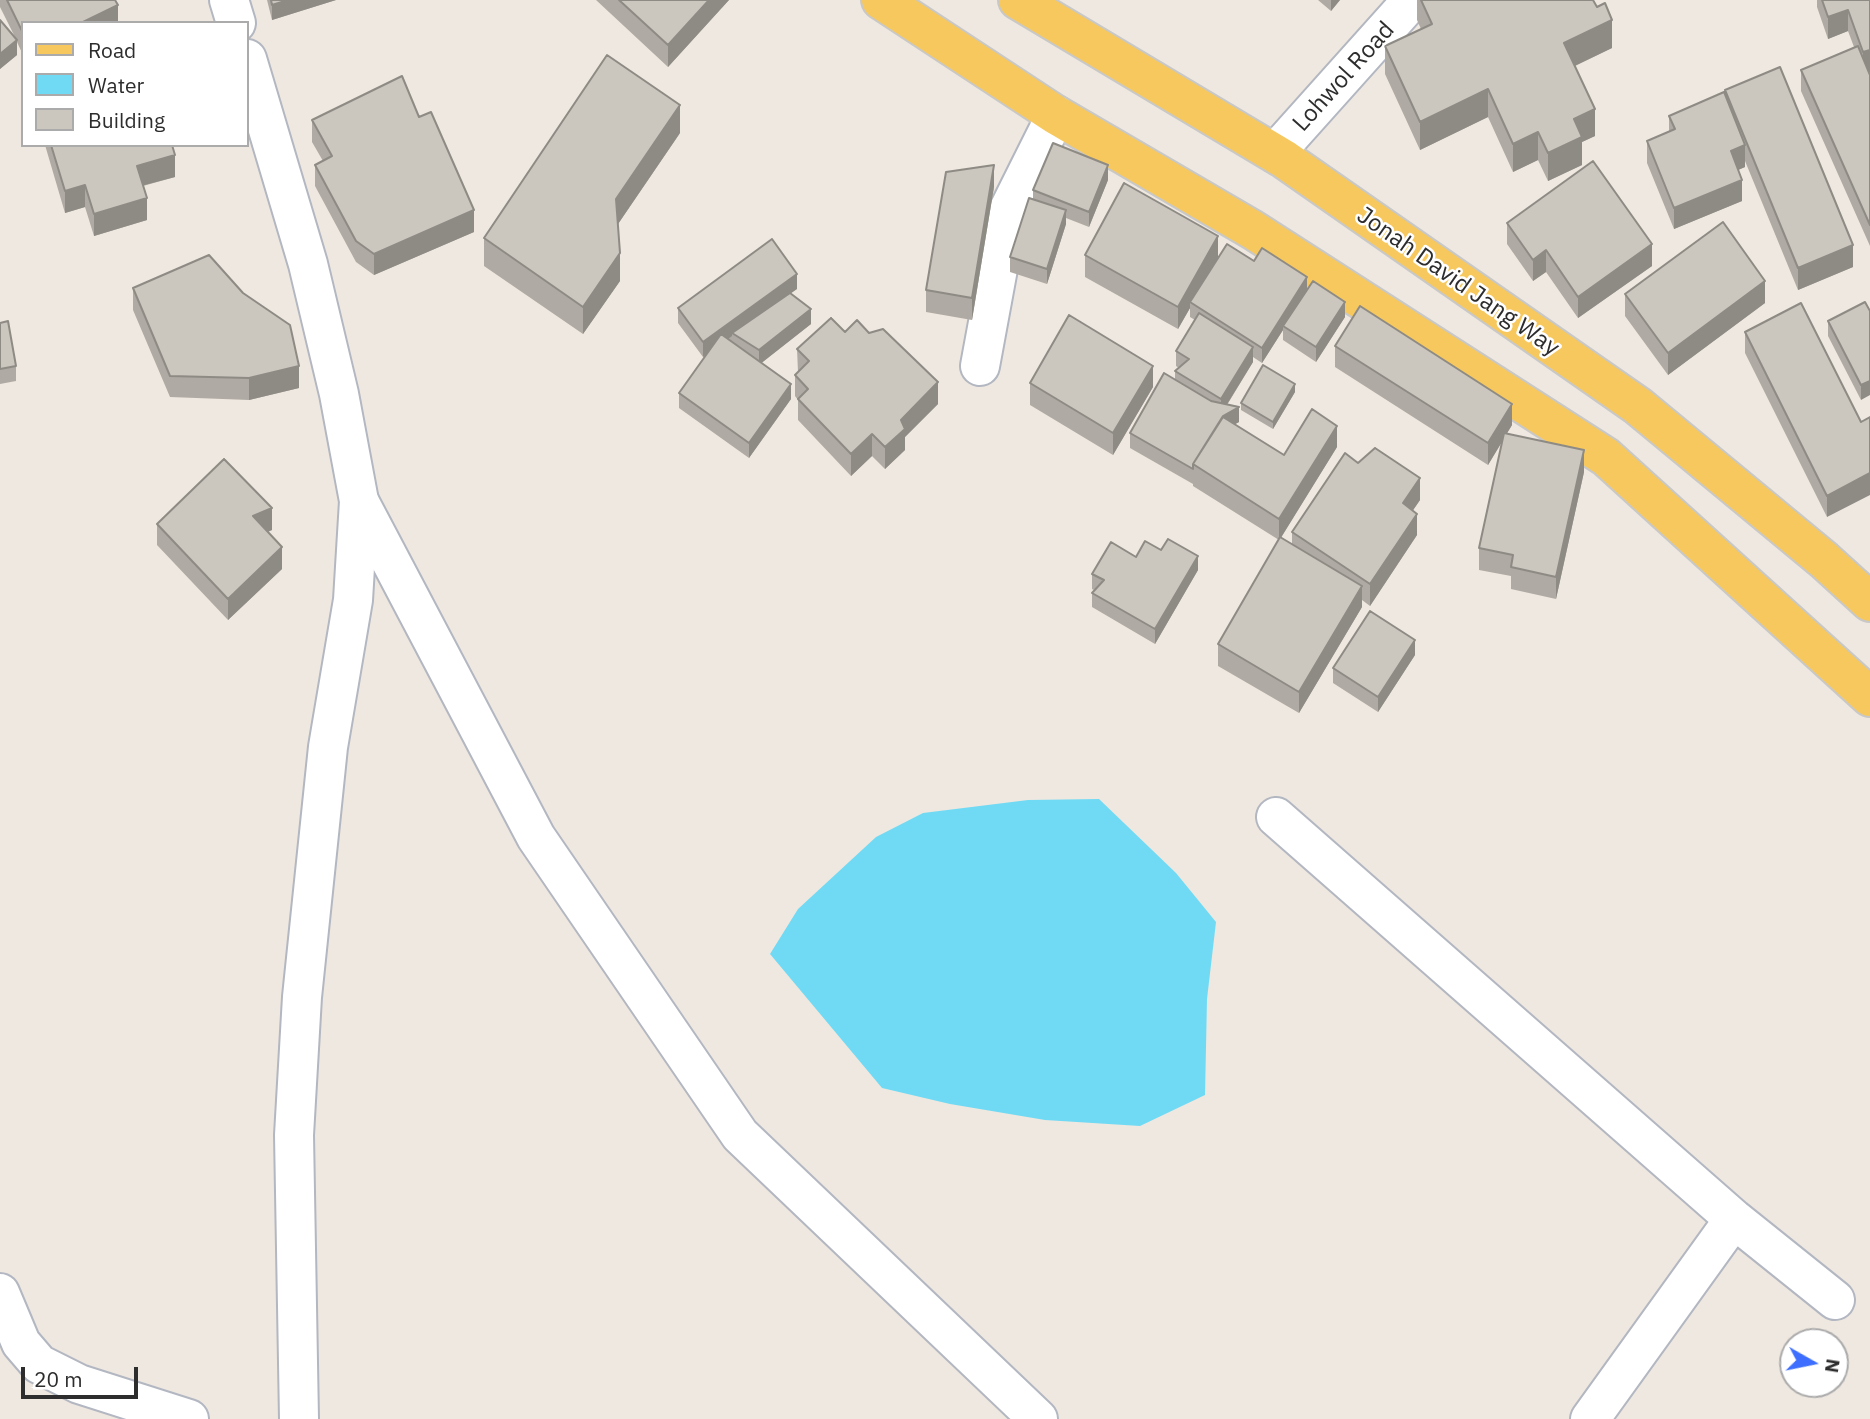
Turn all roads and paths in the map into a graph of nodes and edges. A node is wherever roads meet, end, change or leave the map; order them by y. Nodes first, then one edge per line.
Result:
1 (229, 0) edge
2 (881, 0) edge
3 (1018, 0) edge
4 (1412, 0) edge
5 (235, 21) edge
6 (248, 63) edge
7 (1056, 115) junction
8 (1275, 153) junction
9 (980, 366) dead end
10 (359, 501) junction
11 (1870, 602) edge
12 (1870, 697) edge
13 (1276, 817) dead end
14 (1734, 1219) junction
15 (0, 1293) edge
16 (1835, 1300) dead end
17 (189, 1419) edge
18 (299, 1419) edge
19 (1038, 1419) edge
20 (1590, 1419) edge

1 - 5 street
2 - 7 main road
3 - 8 main road, Jonah David Jang Way
4 - 8 street, Lohwol Road
6 - 10 street
7 - 9 street
7 - 12 main road
8 - 11 main road, Jonah David Jang Way
10 - 18 street
10 - 19 street
13 - 14 street
14 - 16 street
14 - 20 street
15 - 17 street

